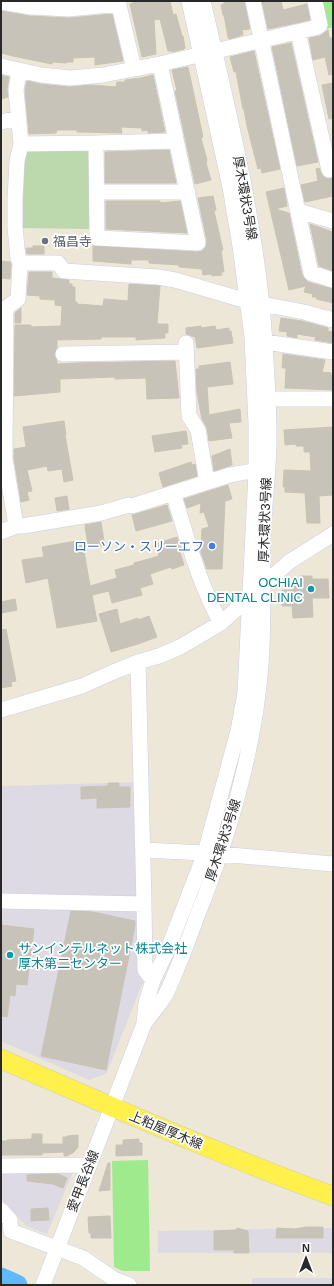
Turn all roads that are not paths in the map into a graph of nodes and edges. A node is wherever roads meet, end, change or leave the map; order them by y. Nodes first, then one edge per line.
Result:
1 (189, 1) edge
2 (203, 1) edge
3 (253, 1) edge
4 (315, 1) edge
5 (1, 2) edge
6 (119, 3) edge
7 (298, 32) junction
8 (262, 40) junction
9 (208, 52) junction
10 (160, 64) junction
11 (1, 66) edge
12 (134, 69) junction
13 (19, 71) junction
14 (18, 118) junction
15 (1, 122) edge
16 (176, 142) junction
17 (96, 143) junction
18 (21, 144) junction
19 (329, 170) edge
20 (97, 192) junction
21 (188, 192) junction
22 (298, 211) junction
23 (333, 221) edge
24 (20, 263) junction
25 (333, 280) edge
26 (255, 302) junction
27 (333, 320) edge
28 (265, 342) junction
29 (63, 354) dead end
30 (330, 354) edge
31 (268, 399) junction
32 (333, 399) edge
33 (3, 459) edge
34 (256, 472) junction
35 (207, 482) junction
36 (173, 493) junction
37 (16, 526) junction
38 (1, 532) edge
39 (333, 534) edge
40 (263, 585) junction
41 (250, 597) junction
42 (221, 622) junction
43 (138, 662) junction
44 (1, 710) edge
45 (143, 850) junction
46 (205, 853) junction
47 (220, 854) junction
48 (333, 864) edge
49 (1, 901) edge
50 (144, 904) junction
51 (153, 980) junction
52 (144, 1024) junction
53 (1, 1059) edge
54 (112, 1107) junction
55 (89, 1165) junction
56 (1, 1166) edge
57 (333, 1196) edge
58 (1, 1210) edge
59 (6, 1231) edge
60 (56, 1252) junction
61 (43, 1285) edge
62 (129, 1285) edge

1 - 9 street, 厚木環状3号線
2 - 9 street, 厚木環状3号線
3 - 8 street
4 - 7 street
5 - 6 street
6 - 12 street
7 - 8 street
7 - 19 street
8 - 9 street
8 - 22 street
9 - 10 street
9 - 26 street, 厚木環状3号線
10 - 12 street
10 - 16 street
11 - 13 street
12 - 13 street
13 - 14 street
14 - 15 street
14 - 18 street
16 - 17 street
16 - 21 street
17 - 18 street
17 - 20 street
18 - 24 street
20 - 21 street
20 - 21 street
22 - 23 street
22 - 25 street
24 - 26 street
24 - 33 street
26 - 27 street
26 - 28 street, 厚木環状3号線
26 - 34 street, 厚木環状3号線
28 - 30 street
28 - 31 street, 厚木環状3号線
29 - 35 street
31 - 32 street
31 - 40 street, 厚木環状3号線
33 - 37 street
34 - 35 street
34 - 41 street, 厚木環状3号線
35 - 36 street
36 - 37 street
36 - 42 street
37 - 38 street
39 - 40 street
40 - 41 street
40 - 47 street, 厚木環状3号線
41 - 42 street
41 - 46 street, 厚木環状3号線
42 - 43 street
43 - 44 street
43 - 45 street
45 - 46 street
45 - 50 street
46 - 51 street, 厚木環状3号線
47 - 48 street
47 - 52 street, 厚木環状3号線
49 - 50 street
50 - 51 street
51 - 52 street, 厚木環状3号線
52 - 54 street, 厚木環状3号線
53 - 54 main road, 上粕屋厚木線
54 - 55 street, 愛甲長谷線
54 - 57 main road, 上粕屋厚木線
55 - 56 street
55 - 60 street, 愛甲長谷線
58 - 59 street
59 - 60 street
60 - 61 street, 愛甲長谷線
60 - 62 street

